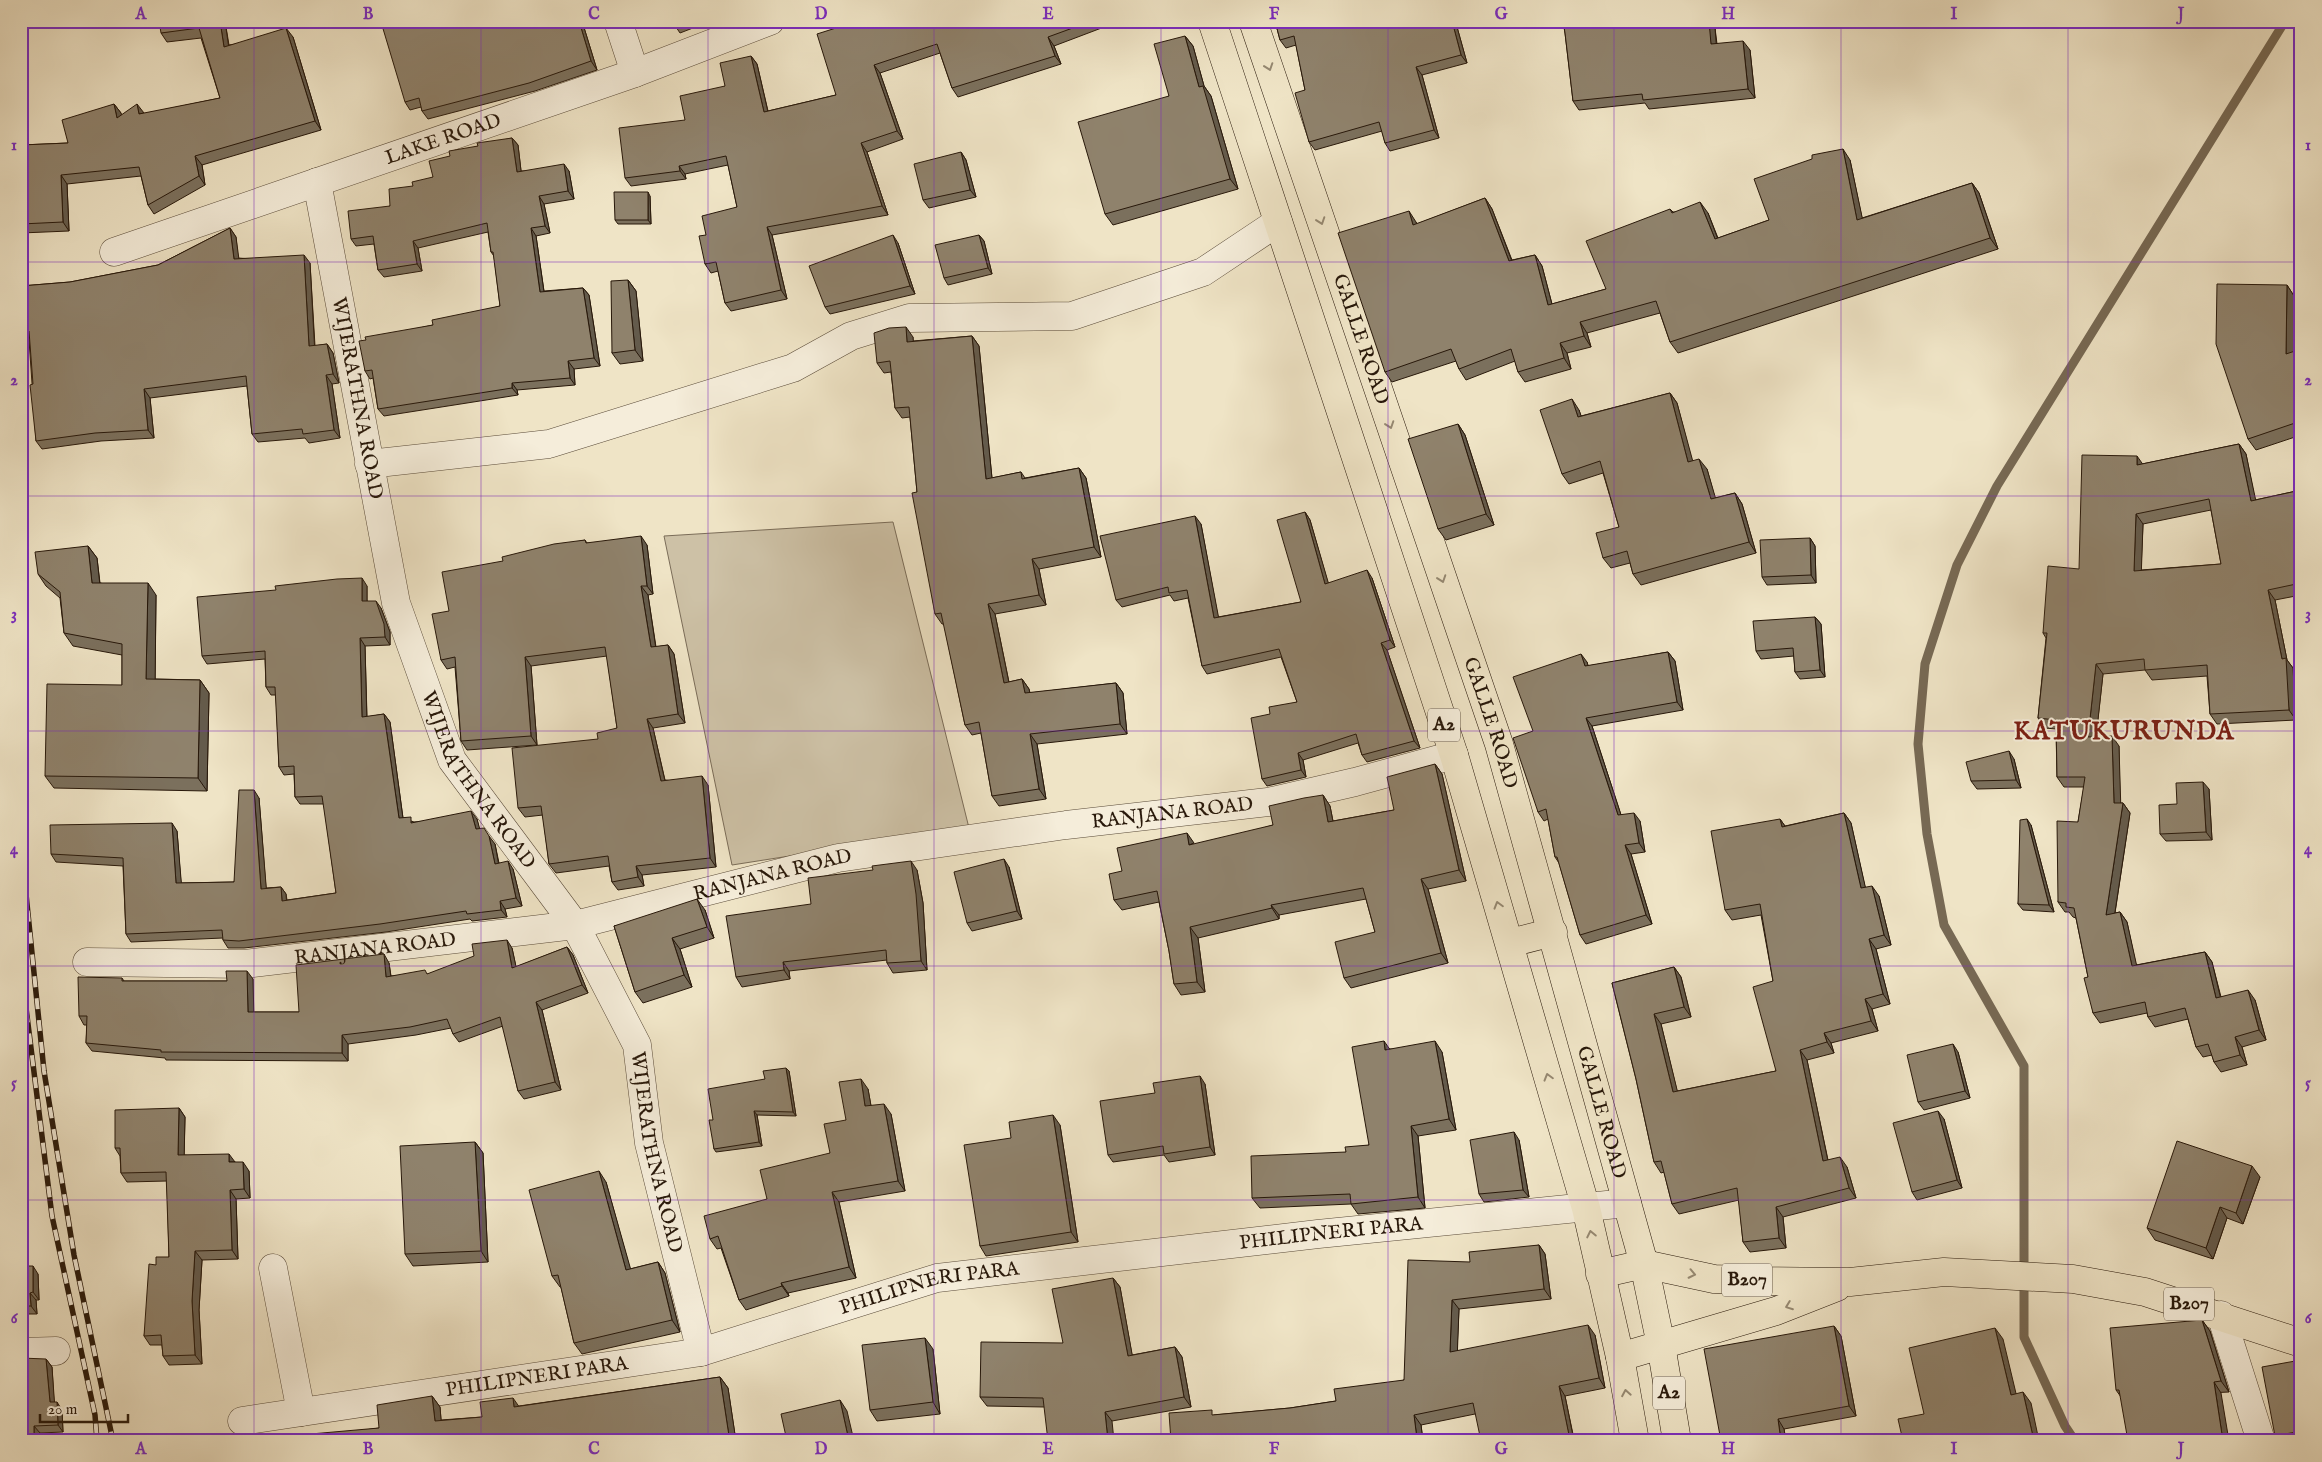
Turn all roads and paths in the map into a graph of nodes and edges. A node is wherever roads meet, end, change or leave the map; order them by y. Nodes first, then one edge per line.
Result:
1 (618, 21) edge
2 (770, 21) edge
3 (1212, 21) edge
4 (1253, 21) edge
5 (635, 73) junction
6 (317, 182) junction
7 (1278, 222) junction
8 (114, 252) dead end
9 (369, 464) junction
10 (1454, 755) junction
11 (575, 925) junction
12 (1553, 932) junction
13 (1510, 943) junction
14 (87, 962) dead end
15 (1627, 1203) junction
16 (1586, 1208) junction
17 (1644, 1264) junction
18 (273, 1268) dead end
19 (1600, 1274) junction
20 (1850, 1282) junction
21 (2221, 1315) junction
22 (2301, 1343) edge
23 (1661, 1345) junction
24 (56, 1351) dead end
25 (21, 1352) edge
26 (701, 1352) junction
27 (1620, 1357) junction
28 (301, 1412) junction
29 (242, 1421) dead end
30 (1635, 1441) edge
31 (1677, 1441) edge
32 (2261, 1441) edge

1 - 5 street
2 - 5 street, LAKE ROAD
3 - 7 main road, GALLE ROAD / A2
4 -> 12 main road, GALLE ROAD / A2
5 - 6 street, LAKE ROAD
6 - 8 street, LAKE ROAD
6 - 9 street, WIJERATHNA ROAD
7 - 9 street
7 - 10 main road, GALLE ROAD / A2
9 - 11 street, WIJERATHNA ROAD
10 - 11 street, RANJANA ROAD
13 -> 10 main road, GALLE ROAD / A2
11 - 14 street, RANJANA ROAD
11 - 26 street, WIJERATHNA ROAD
12 - 13 main road
12 - 15 main road, GALLE ROAD / A2
16 -> 13 main road, GALLE ROAD / A2
15 - 16 street, PHILIPNERI PARA
15 - 17 main road, GALLE ROAD / A2
19 -> 16 main road, GALLE ROAD / A2
16 - 26 street, PHILIPNERI PARA
17 - 19 main road
17 -> 20 main road, B207
17 - 23 main road, GALLE ROAD / A2
18 - 28 street
19 - 27 main road, GALLE ROAD / A2
20 - 21 main road, B207
20 -> 23 main road, B207
21 - 22 main road, B207
21 - 32 street
23 - 27 main road
23 - 31 main road, GALLE ROAD / A2
24 - 25 street
26 - 28 street, PHILIPNERI PARA
30 -> 27 main road, GALLE ROAD / A2
28 - 29 street, PHILIPNERI PARA

